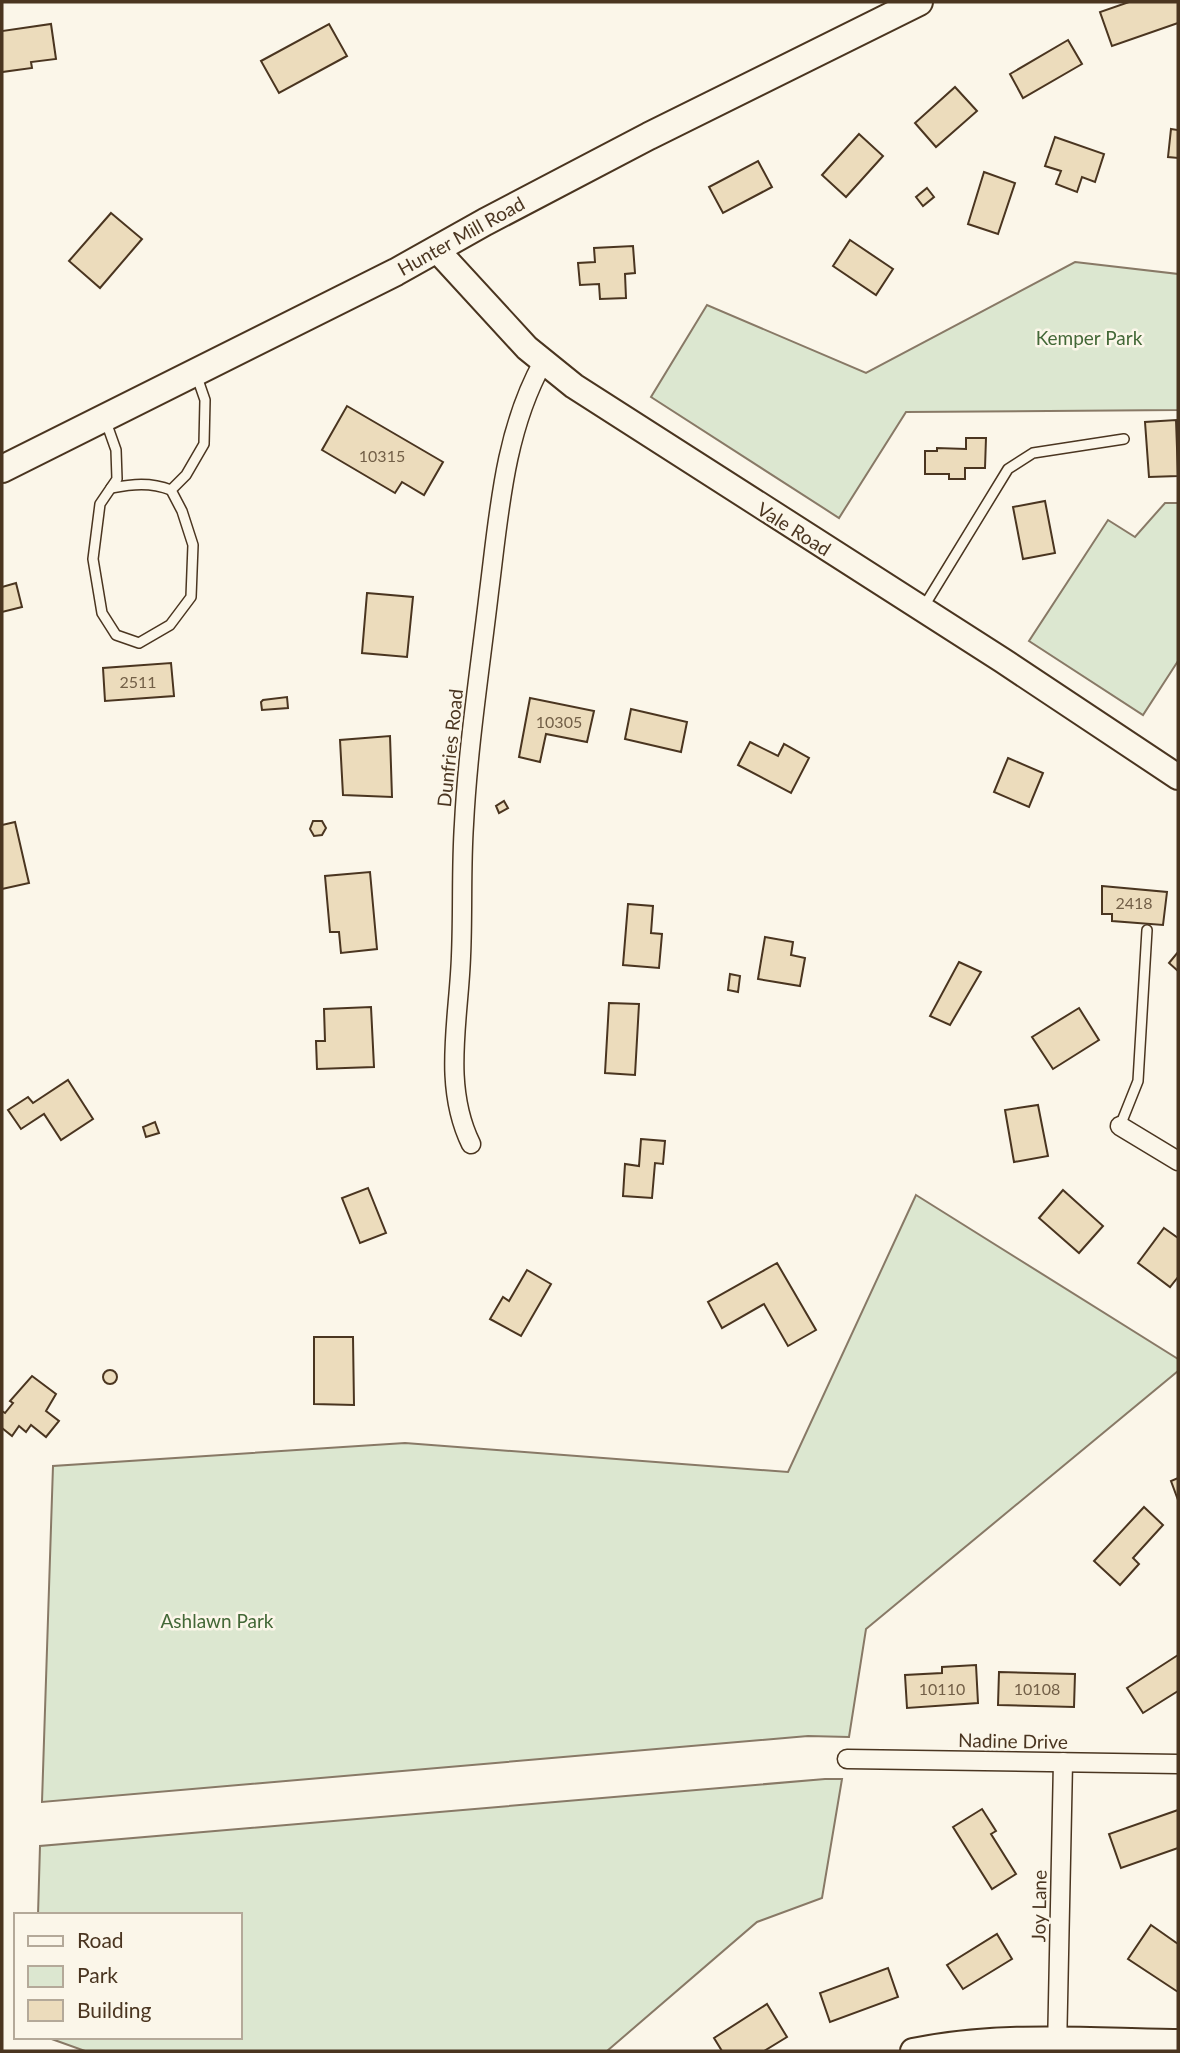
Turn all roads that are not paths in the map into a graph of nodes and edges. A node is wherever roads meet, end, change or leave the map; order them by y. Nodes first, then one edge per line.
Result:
1 (919, 2) edge
2 (436, 249) junction
3 (542, 362) junction
4 (195, 372) junction
5 (104, 416) junction
6 (1124, 439) dead end
7 (34, 452) junction
8 (2, 460) edge
9 (2, 469) edge
10 (111, 488) junction
11 (171, 490) junction
12 (922, 610) junction
13 (1178, 777) edge
14 (1147, 930) dead end
15 (1120, 1126) joint
16 (471, 1143) dead end
17 (1178, 1161) edge
18 (847, 1759) dead end
19 (1063, 1762) junction
20 (1178, 1764) edge
21 (1178, 2042) edge
22 (1058, 2046) edge
23 (914, 2051) edge

1 - 2 main road, Hunter Mill Road
2 - 3 main road, Vale Road
2 - 4 main road, Hunter Mill Road
3 - 12 main road, Vale Road
3 - 16 street, Dunfries Road
4 - 5 main road, Hunter Mill Road
4 - 11 lane
5 - 7 main road, Hunter Mill Road
5 - 10 lane
6 - 12 lane
7 - 8 main road
7 - 9 main road, Hunter Mill Road
10 - 11 lane
10 - 11 lane
12 - 13 main road, Vale Road
14 - 15 lane
15 - 17 street
18 - 19 street, Nadine Drive
19 - 20 street, Nadine Drive
19 - 22 street, Joy Lane
21 - 22 main road
22 - 23 main road

